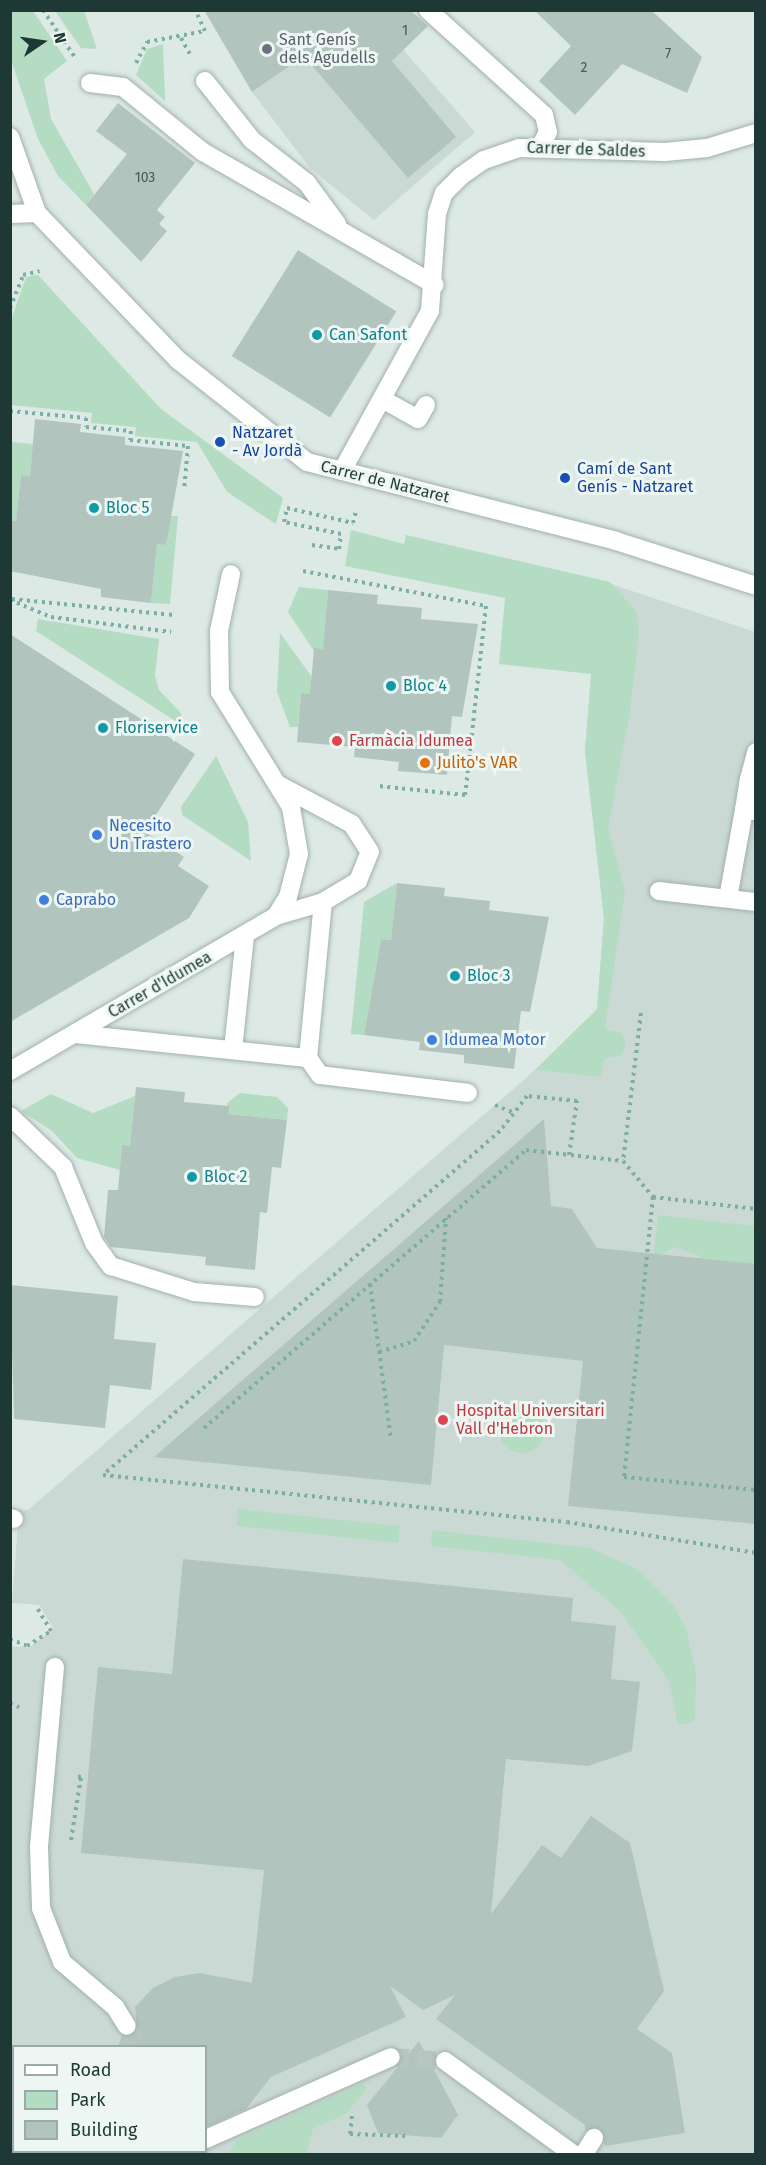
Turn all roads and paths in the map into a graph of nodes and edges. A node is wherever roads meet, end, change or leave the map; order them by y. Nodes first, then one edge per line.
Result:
1 (43, 10) edge
2 (195, 10) edge
3 (428, 10) edge
4 (205, 81) dead end
5 (90, 83) joint
6 (123, 87) junction
7 (755, 134) edge
8 (10, 137) edge
9 (540, 147) junction
10 (37, 213) junction
11 (10, 214) edge
12 (342, 231) junction
13 (40, 271) dead end
14 (435, 285) junction
15 (10, 308) edge
16 (382, 399) junction
17 (426, 405) dead end
18 (10, 411) edge
19 (342, 471) junction
20 (184, 491) dead end
21 (356, 511) dead end
22 (312, 545) dead end
23 (303, 571) dead end
24 (231, 574) dead end
25 (756, 586) edge
26 (10, 600) edge
27 (173, 615) dead end
28 (171, 632) dead end
29 (756, 752) edge
30 (752, 779) edge
31 (279, 785) junction
32 (378, 786) dead end
33 (750, 810) edge
34 (659, 891) dead end
35 (728, 898) junction
36 (323, 902) junction
37 (756, 902) edge
38 (276, 916) junction
39 (245, 936) junction
40 (641, 1013) dead end
41 (75, 1034) junction
42 (233, 1050) junction
43 (308, 1058) junction
44 (10, 1071) edge
45 (468, 1093) dead end
46 (10, 1116) edge
47 (569, 1155) junction
48 (623, 1161) junction
49 (653, 1197) junction
50 (756, 1209) edge
51 (446, 1218) junction
52 (370, 1283) junction
53 (255, 1297) dead end
54 (379, 1352) junction
55 (204, 1428) dead end
56 (391, 1440) dead end
57 (756, 1490) edge
58 (756, 1553) edge
59 (36, 1606) dead end
60 (10, 1639) edge
61 (56, 1667) dead end
62 (10, 1703) edge
63 (19, 1711) dead end
64 (72, 1776) dead end
65 (69, 1844) dead end
66 (127, 2026) tunnel mouth
67 (391, 2057) tunnel mouth
68 (445, 2061) tunnel mouth
69 (352, 2116) dead end
70 (409, 2136) dead end
71 (594, 2138) dead end
72 (207, 2139) edge
73 (573, 2154) edge
74 (584, 2154) edge

1 - 5 path
2 - 6 path
3 - 9 street
4 - 12 street
5 - 6 street
6 - 12 street
7 - 9 street, Carrer de Saldes
8 - 10 street, Carrer de Natzaret
9 - 14 street, Carrer de Saldes
10 - 11 street
10 - 19 street, Carrer de Natzaret
12 - 14 street
13 - 15 path
14 - 16 street, Carrer de Saldes
16 - 17 street
16 - 19 street, Carrer de Saldes
18 - 20 path
19 - 25 street, Carrer de Natzaret
21 - 22 path
23 - 32 path
24 - 31 street, Carrer d'Idumea
26 - 27 path
26 - 28 path
29 - 30 street
30 - 33 street
31 - 36 street, Carrer d'Idumea
31 - 38 street, Carrer d'Idumea
33 - 35 street
34 - 35 street
35 - 37 street
36 - 38 street, Carrer d'Idumea
36 - 43 street
38 - 39 street, Carrer d'Idumea
39 - 41 street, Carrer d'Idumea
39 - 42 street
40 - 48 path
41 - 42 street, Carrer d'Idumea
41 - 44 street, Carrer d'Idumea
42 - 43 street, Carrer d'Idumea
43 - 45 street
46 - 53 street
47 - 48 path
47 - 51 path
47 - 58 path
48 - 49 path
49 - 50 path
49 - 57 path
51 - 52 path
51 - 54 path
52 - 54 path
52 - 55 path
54 - 56 path
59 - 60 path
61 - 66 street
62 - 63 path
64 - 65 path
67 - 72 street
68 - 73 street
69 - 70 path
71 - 74 street

